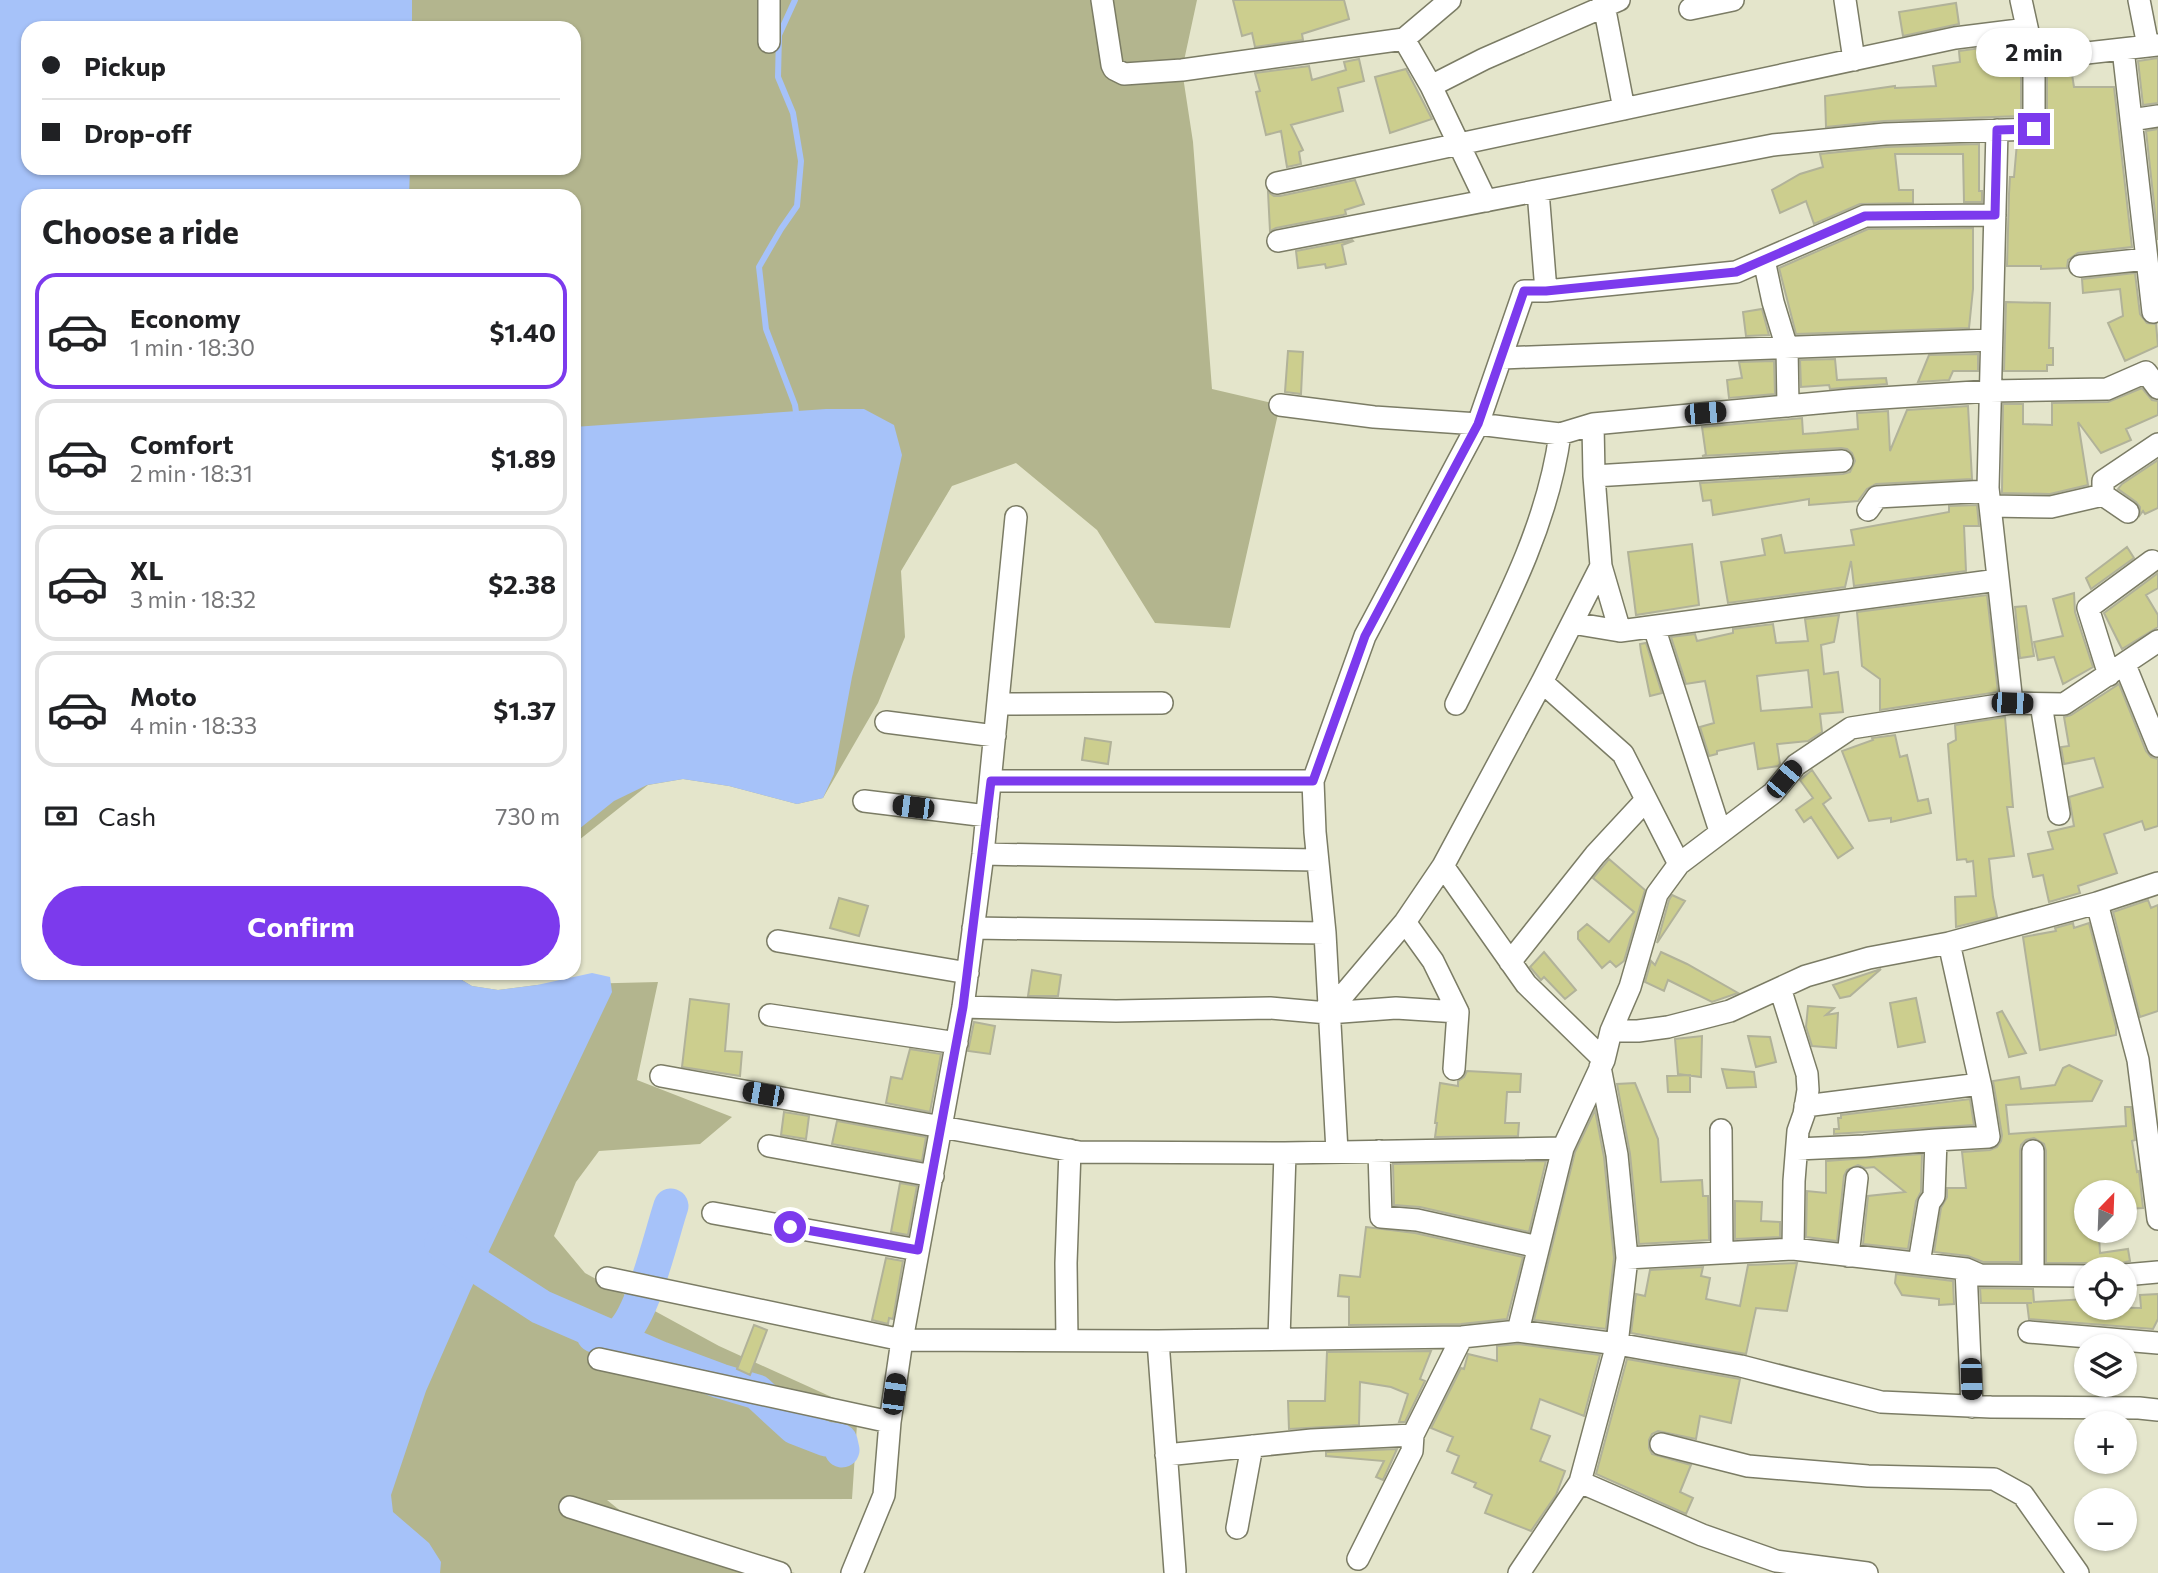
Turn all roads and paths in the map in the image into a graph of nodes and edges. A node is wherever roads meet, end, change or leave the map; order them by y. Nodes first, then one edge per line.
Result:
1 (769, 0) edge
2 (1102, 0) edge
3 (1450, 0) edge
4 (1733, 0) edge
5 (1846, 0) edge
6 (2021, 0) edge
7 (2139, 0) edge
8 (1609, 2) edge
9 (1690, 9) dead end
10 (2027, 29) junction
11 (1404, 39) junction
12 (769, 42) dead end
13 (2153, 46) edge
14 (2123, 49) junction
15 (2034, 59) junction
16 (1854, 61) junction
17 (1431, 86) junction
18 (1624, 109) junction
19 (2158, 116) edge
20 (2131, 120) junction
21 (1997, 130) junction
22 (1459, 144) junction
23 (1277, 183) dead end
24 (1538, 191) junction
25 (1486, 201) junction
26 (1995, 215) junction
27 (1278, 241) dead end
28 (2147, 259) junction
29 (1764, 260) junction
30 (2080, 265) dead end
31 (1546, 291) junction
32 (2158, 309) edge
33 (1991, 340) junction
34 (1787, 348) junction
35 (1502, 358) junction
36 (2158, 388) edge
37 (1990, 391) junction
38 (1280, 405) dead end
39 (1788, 406) junction
40 (1478, 424) junction
41 (1593, 424) junction
42 (1560, 434) junction
43 (2158, 444) edge
44 (1842, 461) dead end
45 (1594, 475) junction
46 (2103, 495) junction
47 (1989, 499) junction
48 (1868, 510) dead end
49 (2128, 512) dead end
50 (1017, 517) dead end
51 (2152, 561) dead end
52 (1601, 566) junction
53 (1998, 580) junction
54 (1572, 623) junction
55 (1654, 627) junction
56 (1620, 631) junction
57 (2158, 641) edge
58 (2117, 670) junction
59 (1542, 682) junction
60 (1162, 703) dead end
61 (2012, 703) junction
62 (998, 704) junction
63 (1456, 704) dead end
64 (2040, 704) junction
65 (886, 722) dead end
66 (995, 736) junction
67 (2158, 746) edge
68 (991, 781) junction
69 (1313, 781) junction
70 (1646, 800) junction
71 (864, 801) dead end
72 (2059, 814) dead end
73 (987, 816) junction
74 (1720, 831) junction
75 (983, 854) junction
76 (1317, 860) junction
77 (1679, 864) junction
78 (1443, 866) junction
79 (2158, 883) edge
80 (2097, 903) junction
81 (1405, 922) junction
82 (973, 928) junction
83 (1325, 933) junction
84 (778, 941) dead end
85 (1949, 943) junction
86 (1510, 962) junction
87 (968, 973) junction
88 (1780, 988) junction
89 (963, 1007) junction
90 (1458, 1012) junction
91 (1328, 1013) junction
92 (771, 1015) dead end
93 (1611, 1031) junction
94 (957, 1043) junction
95 (1602, 1063) junction
96 (1454, 1069) dead end
97 (661, 1076) dead end
98 (1980, 1084) junction
99 (1805, 1106) junction
100 (941, 1126) junction
101 (1721, 1130) dead end
102 (1936, 1140) junction
103 (769, 1146) dead end
104 (1563, 1148) junction
105 (1797, 1149) junction
106 (1070, 1150) junction
107 (1337, 1151) junction
108 (2033, 1151) dead end
109 (1379, 1152) junction
110 (1285, 1153) junction
111 (933, 1177) junction
112 (1857, 1178) dead end
113 (713, 1213) dead end
114 (2158, 1219) edge
115 (1538, 1247) junction
116 (1793, 1249) junction
117 (918, 1250) junction
118 (1721, 1253) junction
119 (1848, 1256) junction
120 (1627, 1258) junction
121 (1919, 1263) junction
122 (1966, 1269) junction
123 (2158, 1272) edge
124 (2137, 1274) edge
125 (2033, 1275) junction
126 (2074, 1276) edge
127 (607, 1278) dead end
128 (1518, 1331) junction
129 (2029, 1332) dead end
130 (1462, 1337) junction
131 (1279, 1339) junction
132 (902, 1340) junction
133 (1067, 1340) junction
134 (1158, 1341) junction
135 (2158, 1343) edge
136 (1617, 1344) junction
137 (599, 1359) dead end
138 (1972, 1406) junction
139 (2158, 1410) edge
140 (890, 1422) junction
141 (1413, 1435) junction
142 (1661, 1444) dead end
143 (1252, 1446) junction
144 (1166, 1455) junction
145 (1580, 1482) junction
146 (570, 1507) dead end
147 (1237, 1528) dead end
148 (1358, 1559) dead end
149 (1175, 1572) edge
150 (780, 1573) edge
151 (852, 1573) edge
152 (1519, 1573) edge
153 (1867, 1573) edge
154 (2078, 1573) edge

1 - 12 street
2 - 11 street
3 - 11 street
4 - 9 street
5 - 16 street
6 - 10 street
7 - 13 street
8 - 17 street
8 - 18 street
10 - 15 street
10 - 16 street
11 - 17 street
13 - 14 street
14 - 15 street
14 - 20 street
15 - 21 street
16 - 18 street
17 - 22 street
18 - 22 street
19 - 20 street
20 - 28 street
21 - 24 street
21 - 26 street
22 - 23 street
22 - 25 street
24 - 25 street
24 - 31 street
25 - 27 street
26 - 29 street
26 - 33 street
28 - 30 street
28 - 32 street
29 - 31 street
29 - 34 street
31 - 35 street
33 - 34 street
33 - 37 street
34 - 35 street
34 - 39 street
35 - 40 street
36 - 37 street
37 - 39 street
37 - 47 street
38 - 40 street
39 - 41 street
40 - 42 street
40 - 69 street
41 - 42 street
41 - 45 street
42 - 63 street
43 - 46 street
44 - 45 street
45 - 52 street
46 - 47 street
46 - 49 street
47 - 48 street
47 - 53 street
50 - 62 street
51 - 58 street
52 - 54 street
52 - 56 street
53 - 55 street
53 - 61 street
54 - 56 street
54 - 59 street
55 - 56 street
55 - 74 street
57 - 58 street
58 - 64 street
58 - 67 street
59 - 70 street
59 - 78 street
60 - 62 street
61 - 64 street
61 - 74 street
62 - 66 street
64 - 72 street
65 - 66 street
66 - 68 street
68 - 69 street
68 - 73 street
69 - 76 street
70 - 77 street
70 - 86 street
71 - 73 street
73 - 75 street
74 - 77 street
75 - 76 street
75 - 82 street
76 - 83 street
77 - 93 street
78 - 81 street
78 - 86 street
79 - 80 street
80 - 85 street
80 - 114 street
81 - 90 street
81 - 91 street
82 - 83 street
82 - 87 street
83 - 91 street
84 - 87 street
85 - 88 street
85 - 98 street
86 - 95 street
87 - 89 street
88 - 93 street
88 - 99 street
89 - 91 street
89 - 94 street
90 - 91 street
90 - 96 street
91 - 107 street
92 - 94 street
93 - 95 street
94 - 100 street
95 - 104 street
95 - 120 street
97 - 100 street
98 - 99 street
98 - 102 street
99 - 105 street
100 - 106 street
100 - 111 street
101 - 118 street
102 - 105 street
102 - 121 street
103 - 111 street
104 - 109 street
104 - 115 street
105 - 116 street
106 - 110 street
106 - 133 street
107 - 109 street
107 - 110 street
108 - 125 street
109 - 115 street
110 - 131 street
111 - 117 street
112 - 119 street
113 - 117 street
115 - 128 street
116 - 118 street
116 - 119 street
117 - 132 street
118 - 120 street
119 - 121 street
120 - 136 street
121 - 122 street
122 - 125 street
122 - 138 street
123 - 124 street
125 - 126 street
127 - 132 street
128 - 130 street
128 - 136 street
129 - 135 street
130 - 131 street
130 - 141 street
131 - 134 street
132 - 133 street
132 - 140 street
133 - 134 street
134 - 144 street
136 - 138 street
136 - 145 street
137 - 140 street
138 - 139 street
140 - 151 street
141 - 143 street
141 - 148 street
142 - 154 street
143 - 144 street
143 - 147 street
144 - 149 street
145 - 152 street
145 - 153 street
146 - 150 street

